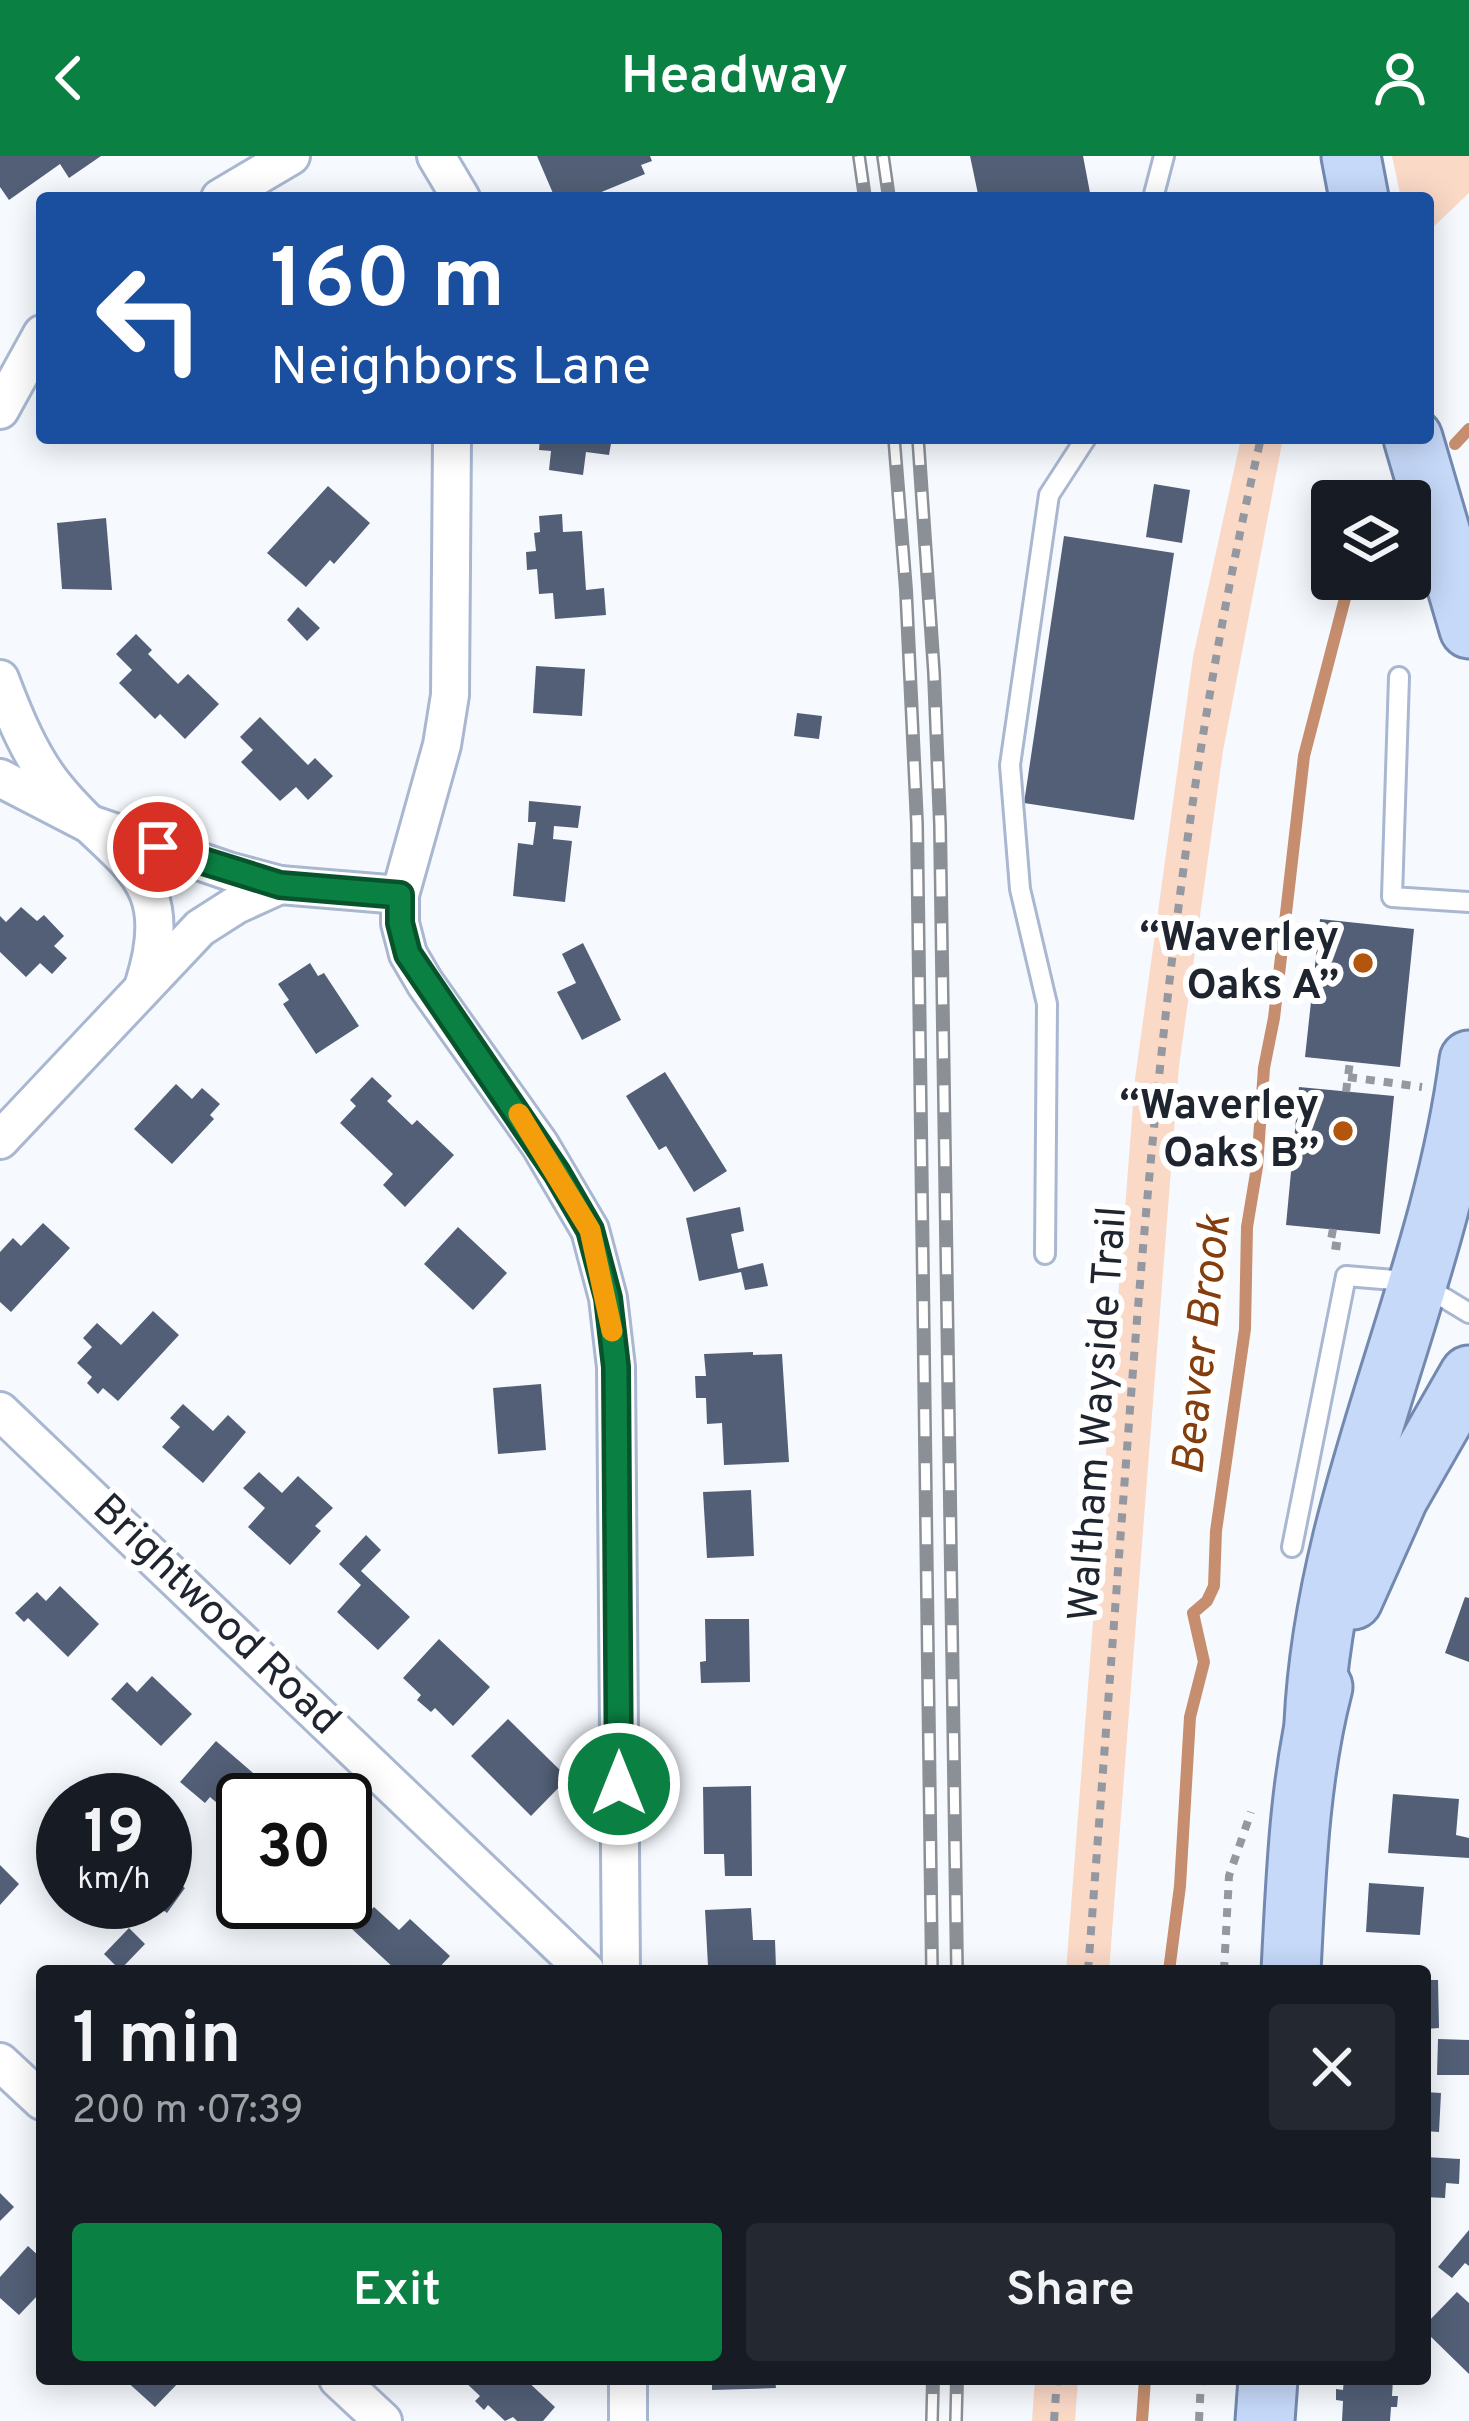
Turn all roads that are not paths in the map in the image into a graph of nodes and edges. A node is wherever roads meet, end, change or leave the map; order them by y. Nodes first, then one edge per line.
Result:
1 (291, 156) edge
2 (436, 156) edge
3 (1164, 156) edge
4 (1351, 156) edge
5 (230, 192) edge
6 (457, 192) edge
7 (1155, 192) edge
8 (1359, 192) edge
9 (36, 345) edge
10 (0, 410) edge
11 (452, 444) edge
12 (1082, 444) edge
13 (1415, 444) edge
14 (1466, 606) edge
15 (1469, 660) edge
16 (1399, 677) dead end
17 (0, 680) edge
18 (0, 778) edge
19 (87, 824) junction
20 (280, 885) junction
21 (400, 895) junction
22 (1469, 902) edge
23 (143, 988) junction
24 (1461, 1080) edge
25 (0, 1140) edge
26 (1046, 1253) dead end
27 (1418, 1282) junction
28 (1469, 1313) edge
29 (1469, 1375) edge
30 (0, 1411) edge
31 (1292, 1547) dead end
32 (1314, 1723) junction
33 (580, 1965) edge
34 (621, 1965) edge
35 (1291, 1965) edge
36 (0, 2062) edge
37 (36, 2095) edge
38 (344, 2385) edge
39 (628, 2385) edge
40 (1268, 2385) edge
41 (382, 2421) edge
42 (628, 2421) edge
43 (1265, 2421) edge

1 - 5 street
2 - 6 street
3 - 7 lane
4 - 8 main road
9 - 10 street
11 - 21 street
12 - 26 lane
13 - 14 main road
14 - 15 main road
16 - 22 lane
17 - 19 street
18 - 19 street
19 - 20 street
19 - 23 street
20 - 21 street
20 - 23 street
21 - 34 street
23 - 25 street
24 - 27 main road
27 - 28 lane
27 - 31 lane
27 - 32 main road
29 - 32 main road
30 - 33 street, Brightwood Road
32 - 35 main road
36 - 37 street
38 - 41 street
39 - 42 street
40 - 43 main road

